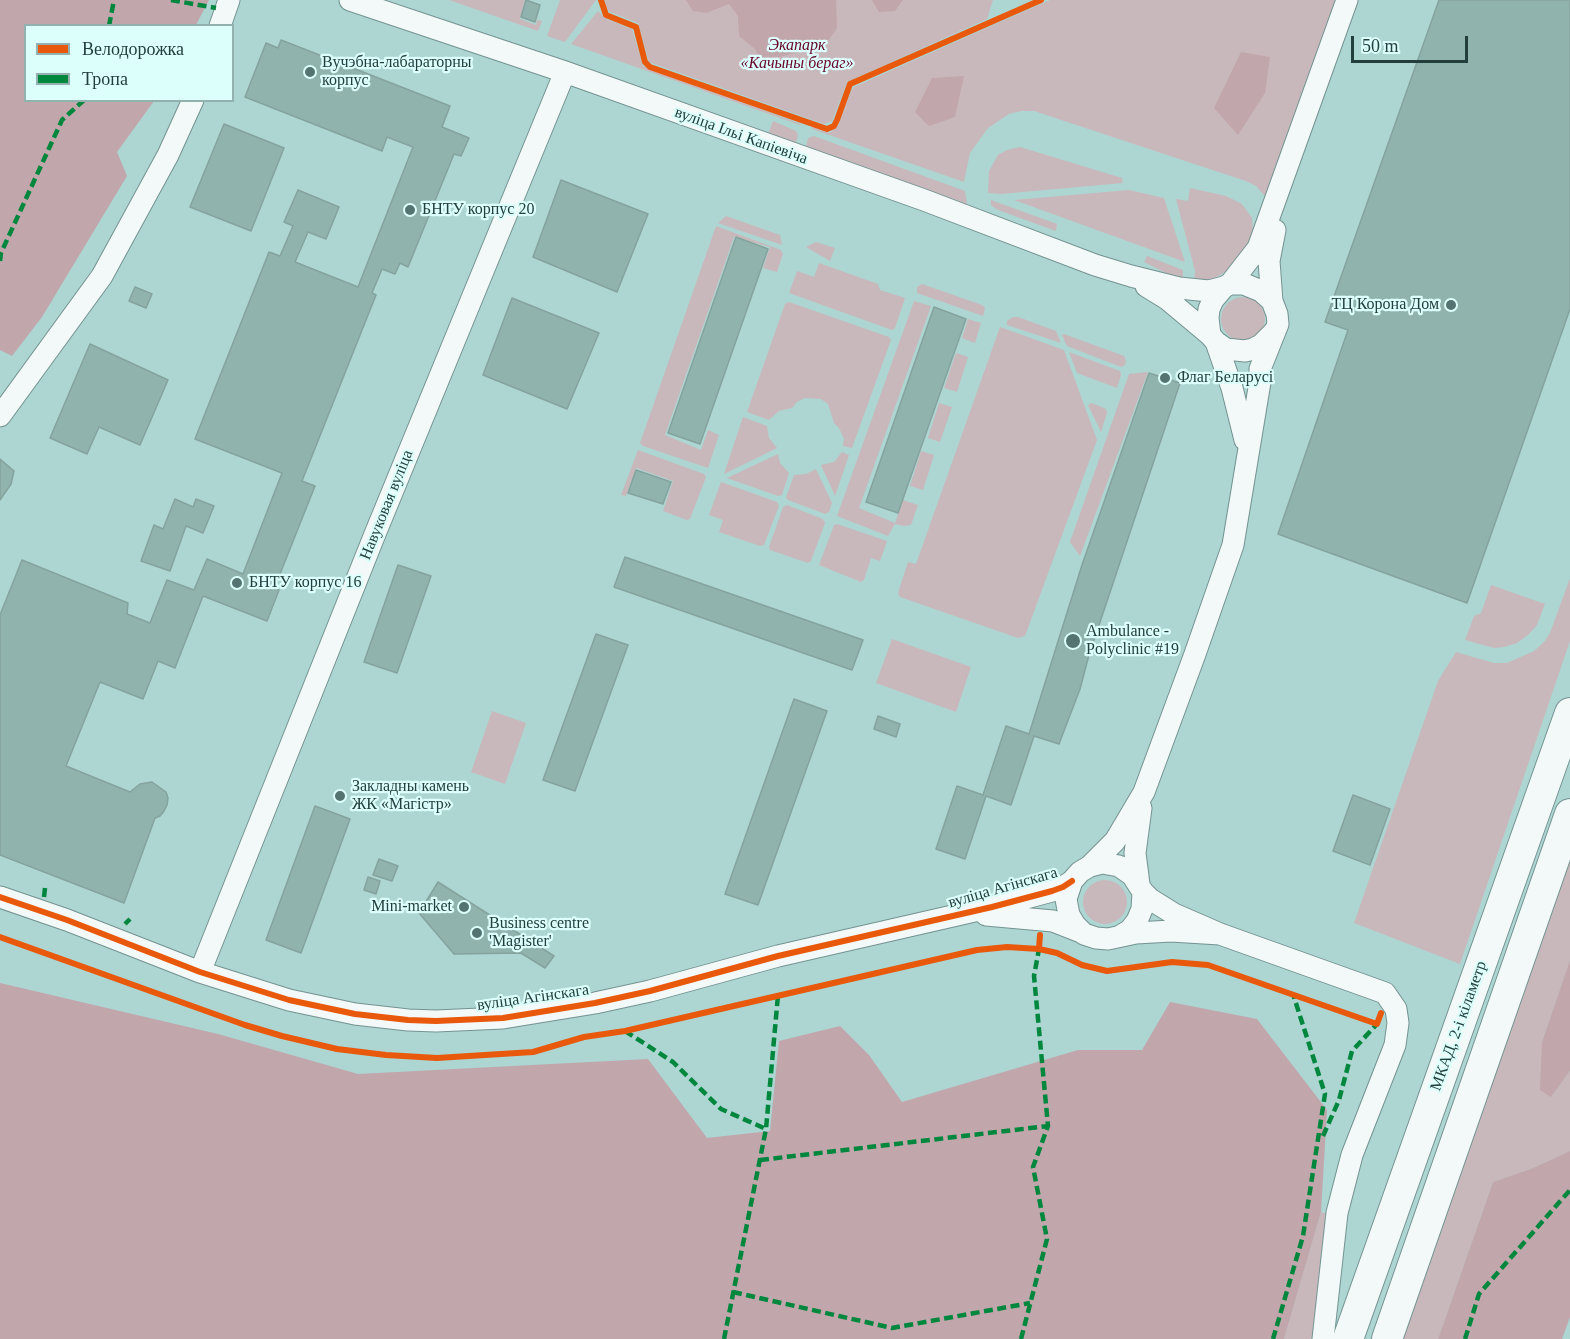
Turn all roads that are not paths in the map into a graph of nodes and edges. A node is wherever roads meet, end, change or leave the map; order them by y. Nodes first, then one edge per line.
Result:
1 (229, 0) edge
2 (350, 0) edge
3 (1347, 0) edge
4 (221, 24) edge
5 (565, 72) junction
6 (192, 102) edge
7 (1291, 159) junction
8 (1131, 276) junction
9 (1227, 285) junction
10 (1272, 301) junction
11 (1274, 332) junction
12 (1213, 338) junction
13 (0, 416) edge
14 (1245, 465) junction
15 (1570, 713) edge
16 (1143, 792) junction
17 (1570, 814) edge
18 (1090, 866) junction
19 (1072, 881) junction
20 (1141, 888) junction
21 (0, 897) edge
22 (964, 914) junction
23 (1084, 934) junction
24 (1220, 934) junction
25 (1120, 936) junction
26 (200, 972) junction
27 (1323, 1339) edge
28 (1348, 1339) edge
29 (1387, 1339) edge

1 - 4 street
2 - 5 street, вуліца Ільі Капіевіча
3 - 7 street
5 - 8 street, вуліца Ільі Капіевіча
5 - 26 street, Навуковая вуліца
6 - 13 street
7 - 9 street
7 - 10 street
8 - 9 street, вуліца Ільі Капіевіча
8 - 12 street, вуліца Ільі Капіевіча
9 - 10 street
9 - 12 street
10 - 11 street
11 - 12 street
11 - 14 street
12 - 14 street
14 - 16 street
15 - 28 highway, МКАД, 2-і кіламетр
16 - 18 street
16 - 20 street
17 - 29 highway, МКАД, 2-і кіламетр
18 - 19 street
18 - 20 street
19 - 22 street, вуліца Агінскага
19 - 23 street
20 - 24 street
20 - 25 street
21 - 26 street, вуліца Агінскага
22 - 23 street, вуліца Агінскага
22 - 26 street, вуліца Агінскага
23 - 25 street
24 - 25 street
24 - 27 street

